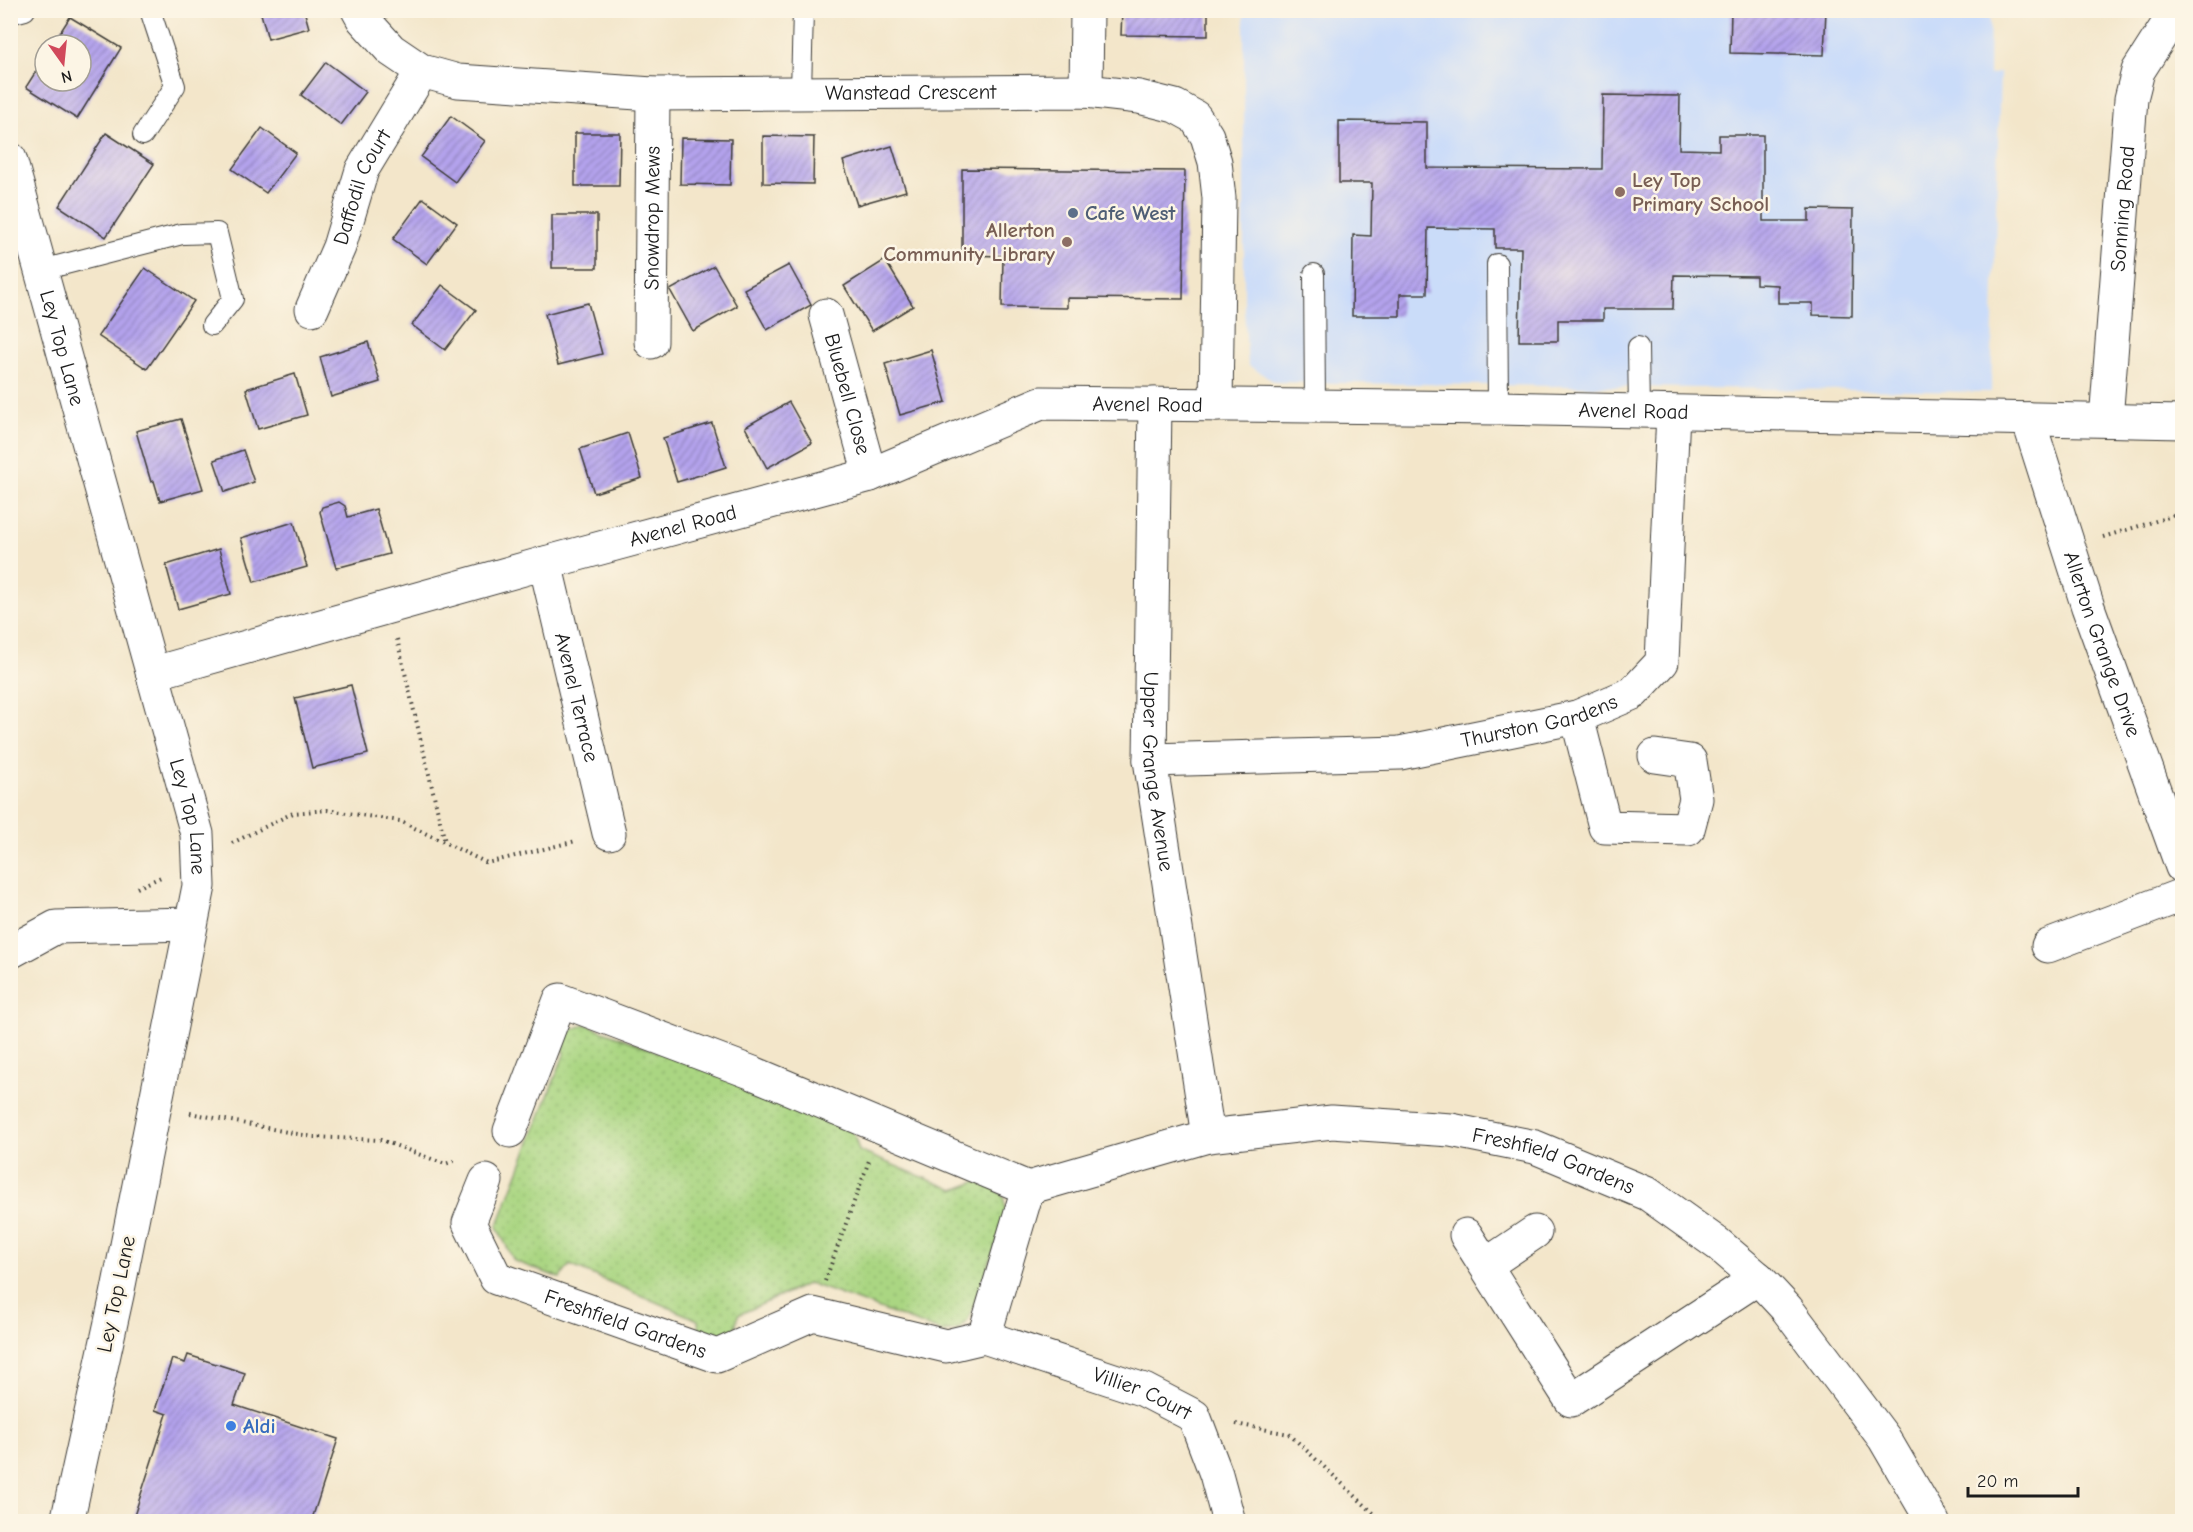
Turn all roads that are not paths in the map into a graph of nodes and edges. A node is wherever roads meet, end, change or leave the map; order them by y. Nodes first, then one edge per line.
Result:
1 (25, 10) edge
2 (150, 10) edge
3 (358, 10) edge
4 (803, 10) edge
5 (1087, 10) edge
6 (2177, 10) edge
7 (10, 14) edge
8 (422, 71) junction
9 (1086, 91) junction
10 (801, 92) junction
11 (654, 94) junction
12 (144, 135) dead end
13 (10, 159) edge
14 (1497, 264) dead end
15 (42, 270) junction
16 (1314, 274) dead end
17 (312, 309) dead end
18 (826, 315) dead end
19 (212, 325) dead end
20 (651, 342) dead end
21 (1638, 347) dead end
22 (1155, 404) junction
23 (1216, 405) junction
24 (1315, 406) junction
25 (1498, 408) junction
26 (1639, 411) junction
27 (1672, 412) junction
28 (2028, 419) junction
29 (2106, 420) junction
30 (2182, 422) edge
31 (870, 475) junction
32 (544, 563) junction
33 (154, 673) junction
34 (1577, 717) junction
35 (1655, 756) dead end
36 (1150, 760) junction
37 (609, 832) road end
38 (2182, 867) edge
39 (2182, 895) edge
40 (191, 924) junction
41 (2048, 946) dead end
42 (10, 952) edge
43 (510, 1131) dead end
44 (1208, 1136) junction
45 (486, 1181) dead end
46 (1028, 1188) junction
47 (1535, 1232) dead end
48 (1466, 1235) dead end
49 (1486, 1265) junction
50 (1758, 1278) junction
51 (984, 1337) junction
52 (67, 1521) edge
53 (1229, 1521) edge
54 (1933, 1521) edge

1 - 7 lane
2 - 12 lane
3 - 8 street, Wanstead Crescent
4 - 10 lane
5 - 9 street
6 - 29 street, Sonning Road
8 - 11 street, Wanstead Crescent
8 - 17 street, Daffodil Court
9 - 10 street, Wanstead Crescent
9 - 23 street, Wanstead Crescent
10 - 11 street, Wanstead Crescent
11 - 20 street, Snowdrop Mews
13 - 15 street, Ley Top Lane
14 - 25 lane
15 - 19 lane
15 - 33 street, Ley Top Lane
16 - 24 lane
18 - 31 street, Bluebell Close
21 - 26 lane
22 - 23 street, Avenel Road
22 - 31 street, Avenel Road
22 - 36 street, Upper Grange Avenue
23 - 24 street, Avenel Road
24 - 25 street, Avenel Road
25 - 26 street, Avenel Road
26 - 27 street, Avenel Road
27 - 28 street, Avenel Road
27 - 34 street, Thurston Gardens
28 - 29 street, Avenel Road
28 - 38 street, Allerton Grange Drive
29 - 30 street, Avenel Road
31 - 32 street, Avenel Road
32 - 33 street, Avenel Road
32 - 37 street, Avenel Terrace
33 - 40 street, Ley Top Lane
34 - 35 street
34 - 36 street, Thurston Gardens
36 - 44 street, Upper Grange Avenue
39 - 41 street
40 - 42 street
40 - 52 street, Ley Top Lane
43 - 46 street
44 - 46 street, Freshfield Gardens
44 - 50 street, Freshfield Gardens
45 - 51 street, Freshfield Gardens
46 - 51 street
47 - 49 street
48 - 49 street
49 - 50 street
50 - 54 street, Freshfield Gardens
51 - 53 street, Villier Court

